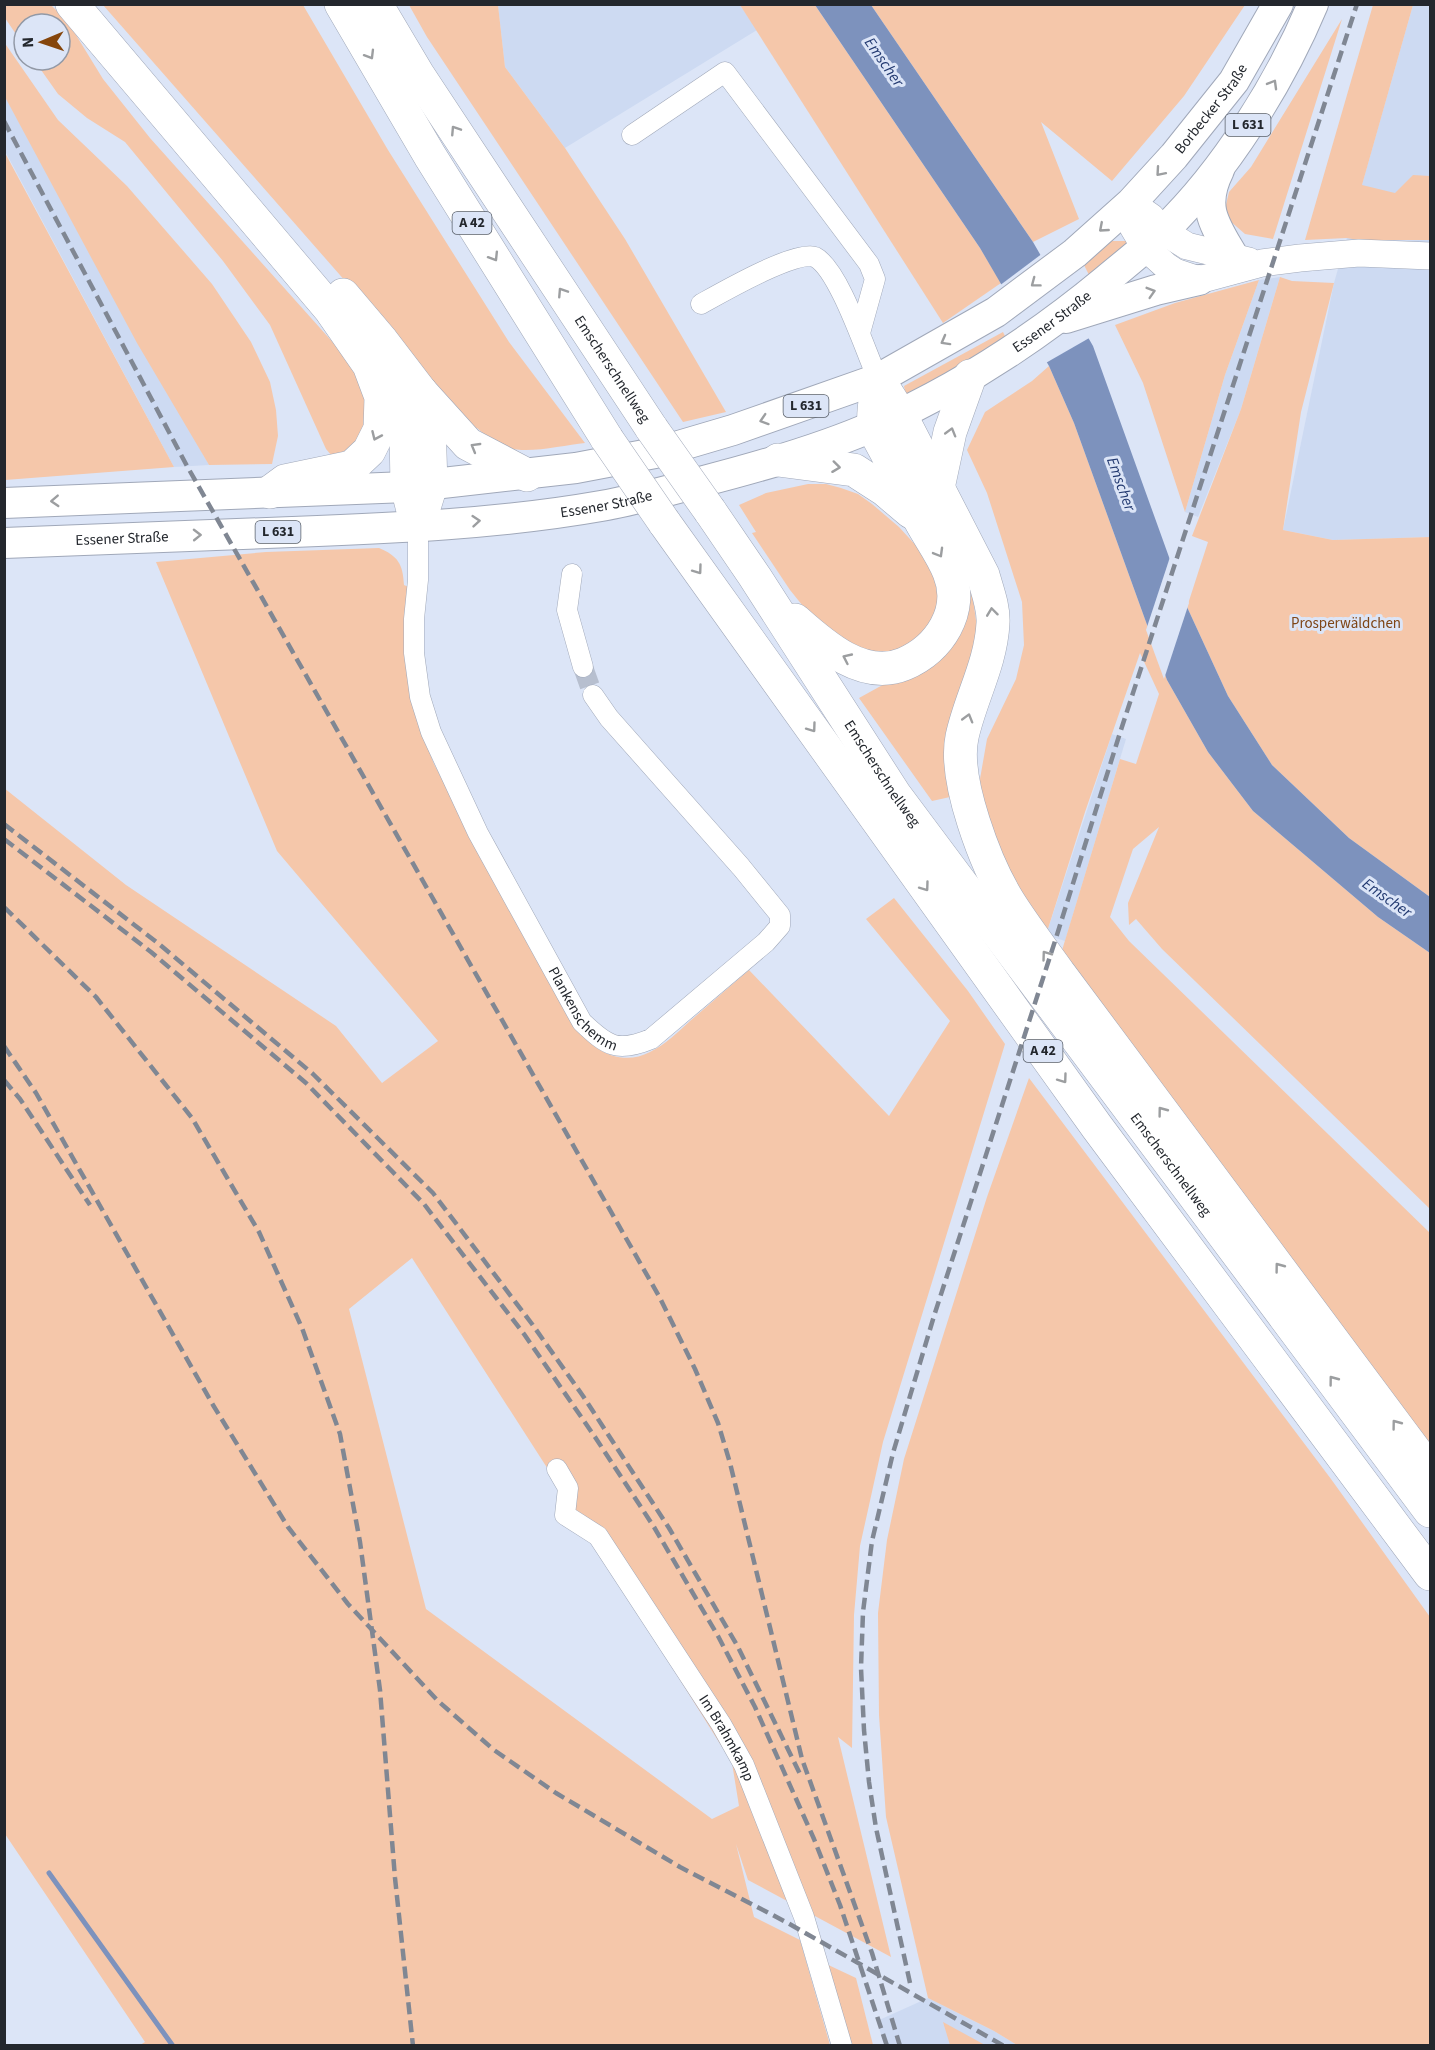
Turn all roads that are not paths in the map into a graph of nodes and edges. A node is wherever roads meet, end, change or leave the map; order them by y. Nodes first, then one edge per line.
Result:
1 (72, 4) edge
2 (93, 4) edge
3 (341, 4) edge
4 (376, 4) edge
5 (1278, 4) edge
6 (1313, 4) edge
7 (632, 135) dead end
8 (1225, 158) junction
9 (1131, 203) junction
10 (1154, 239) junction
11 (1431, 256) edge
12 (1248, 261) junction
13 (1198, 280) junction
14 (1100, 298) junction
15 (701, 304) dead end
16 (330, 309) junction
17 (860, 333) junction
18 (970, 376) junction
19 (878, 379) junction
20 (421, 392) junction
21 (887, 420) junction
22 (778, 460) junction
23 (527, 475) junction
24 (419, 486) junction
25 (938, 488) junction
26 (270, 492) junction
27 (4, 504) edge
28 (919, 518) junction
29 (418, 526) junction
30 (4, 543) edge
31 (572, 574) dead end
32 (755, 577) junction
33 (583, 667) tunnel mouth
34 (593, 694) tunnel mouth
35 (558, 1469) dead end
36 (1431, 1471) edge
37 (1431, 1511) edge
38 (1431, 1574) edge
39 (842, 2046) edge

1 - 16 highway
2 - 20 highway
3 -> 38 highway, A 42, bridge
32 -> 4 highway, Emscherschnellweg / A 42, bridge
5 -> 9 main road, Borbecker Straße / L 631
8 -> 6 main road, L 631
7 - 17 street
8 - 10 main road, L 631
8 - 12 main road
9 - 10 main road
9 -> 19 main road, L 631
10 - 12 main road
10 - 13 main road
10 - 14 main road, Essener Straße / L 631
11 - 12 main road
12 - 13 main road
14 -> 13 main road
14 - 18 main road, Essener Straße / L 631
15 - 17 street
16 - 24 highway
16 -> 26 highway
17 - 19 street
18 - 21 main road, Essener Straße / L 631
25 -> 18 highway
19 - 21 highway
19 -> 23 main road, L 631
23 -> 20 highway
20 - 24 highway
21 - 22 main road, Essener Straße / L 631
21 - 25 highway
21 - 28 highway
22 -> 28 highway
29 -> 22 main road, Essener Straße / L 631
23 - 24 main road, L 631
24 - 26 main road, L 631
24 - 29 highway
36 -> 25 highway
26 -> 27 main road, L 631
28 -> 32 highway
30 -> 29 main road, Essener Straße / L 631
29 - 34 street, Plankenschemm
31 - 33 street
37 -> 32 highway, Emscherschnellweg / A 42
35 - 39 street, Im Brahmkamp

